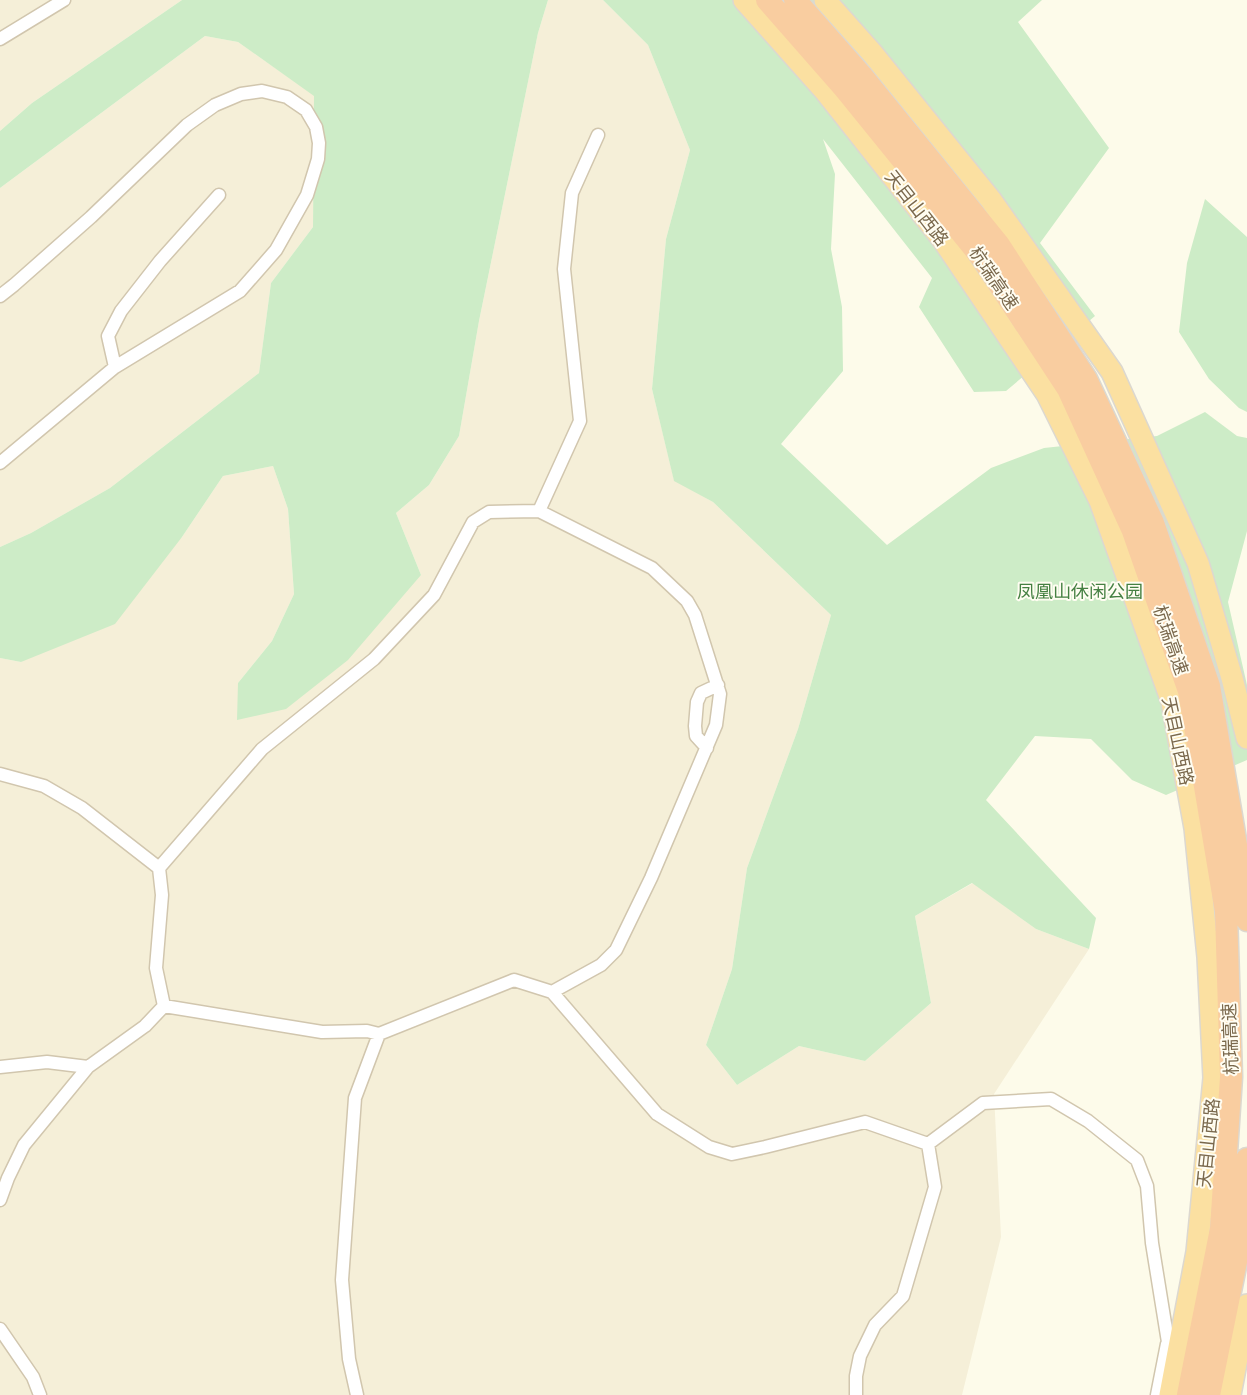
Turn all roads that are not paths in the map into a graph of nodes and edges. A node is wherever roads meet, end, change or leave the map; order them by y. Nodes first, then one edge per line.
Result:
1 (64, 0) edge
2 (744, 0) edge
3 (767, 0) edge
4 (795, 0) edge
5 (825, 0) edge
6 (0, 39) edge
7 (598, 135) dead end
8 (219, 195) dead end
9 (0, 296) edge
10 (115, 367) junction
11 (0, 463) edge
12 (539, 511) junction
13 (718, 685) junction
14 (1241, 689) edge
15 (1247, 738) edge
16 (707, 748) junction
17 (0, 774) edge
18 (159, 868) junction
19 (1247, 920) edge
20 (552, 992) junction
21 (164, 1006) junction
22 (379, 1034) junction
23 (0, 1067) edge
24 (88, 1067) junction
25 (928, 1144) junction
26 (1247, 1159) edge
27 (0, 1200) edge
28 (1247, 1305) edge
29 (0, 1329) edge
30 (1168, 1342) junction
31 (1175, 1366) junction
32 (40, 1395) edge
33 (357, 1395) edge
34 (856, 1395) edge
35 (1157, 1395) edge
36 (1170, 1395) edge
37 (1188, 1395) edge
38 (1209, 1395) edge
39 (1230, 1395) edge

1 - 6 street
2 - 31 highway, 天目山西路
3 - 37 highway, 杭瑞高速
4 - 19 highway, 杭瑞高速
5 - 14 highway
7 - 12 street
8 - 10 street
9 - 10 street
10 - 11 street
12 - 13 street
12 - 18 street
13 - 16 street
13 - 16 street
14 - 15 highway
16 - 20 street
17 - 18 street
18 - 21 street
20 - 22 street
20 - 25 street
21 - 22 street
21 - 24 street
22 - 33 street
23 - 24 street
24 - 27 street
25 - 30 street
25 - 34 street
26 - 38 highway
28 - 39 highway
29 - 32 street
30 - 31 street
30 - 35 street
31 - 36 highway, 天目山西路

